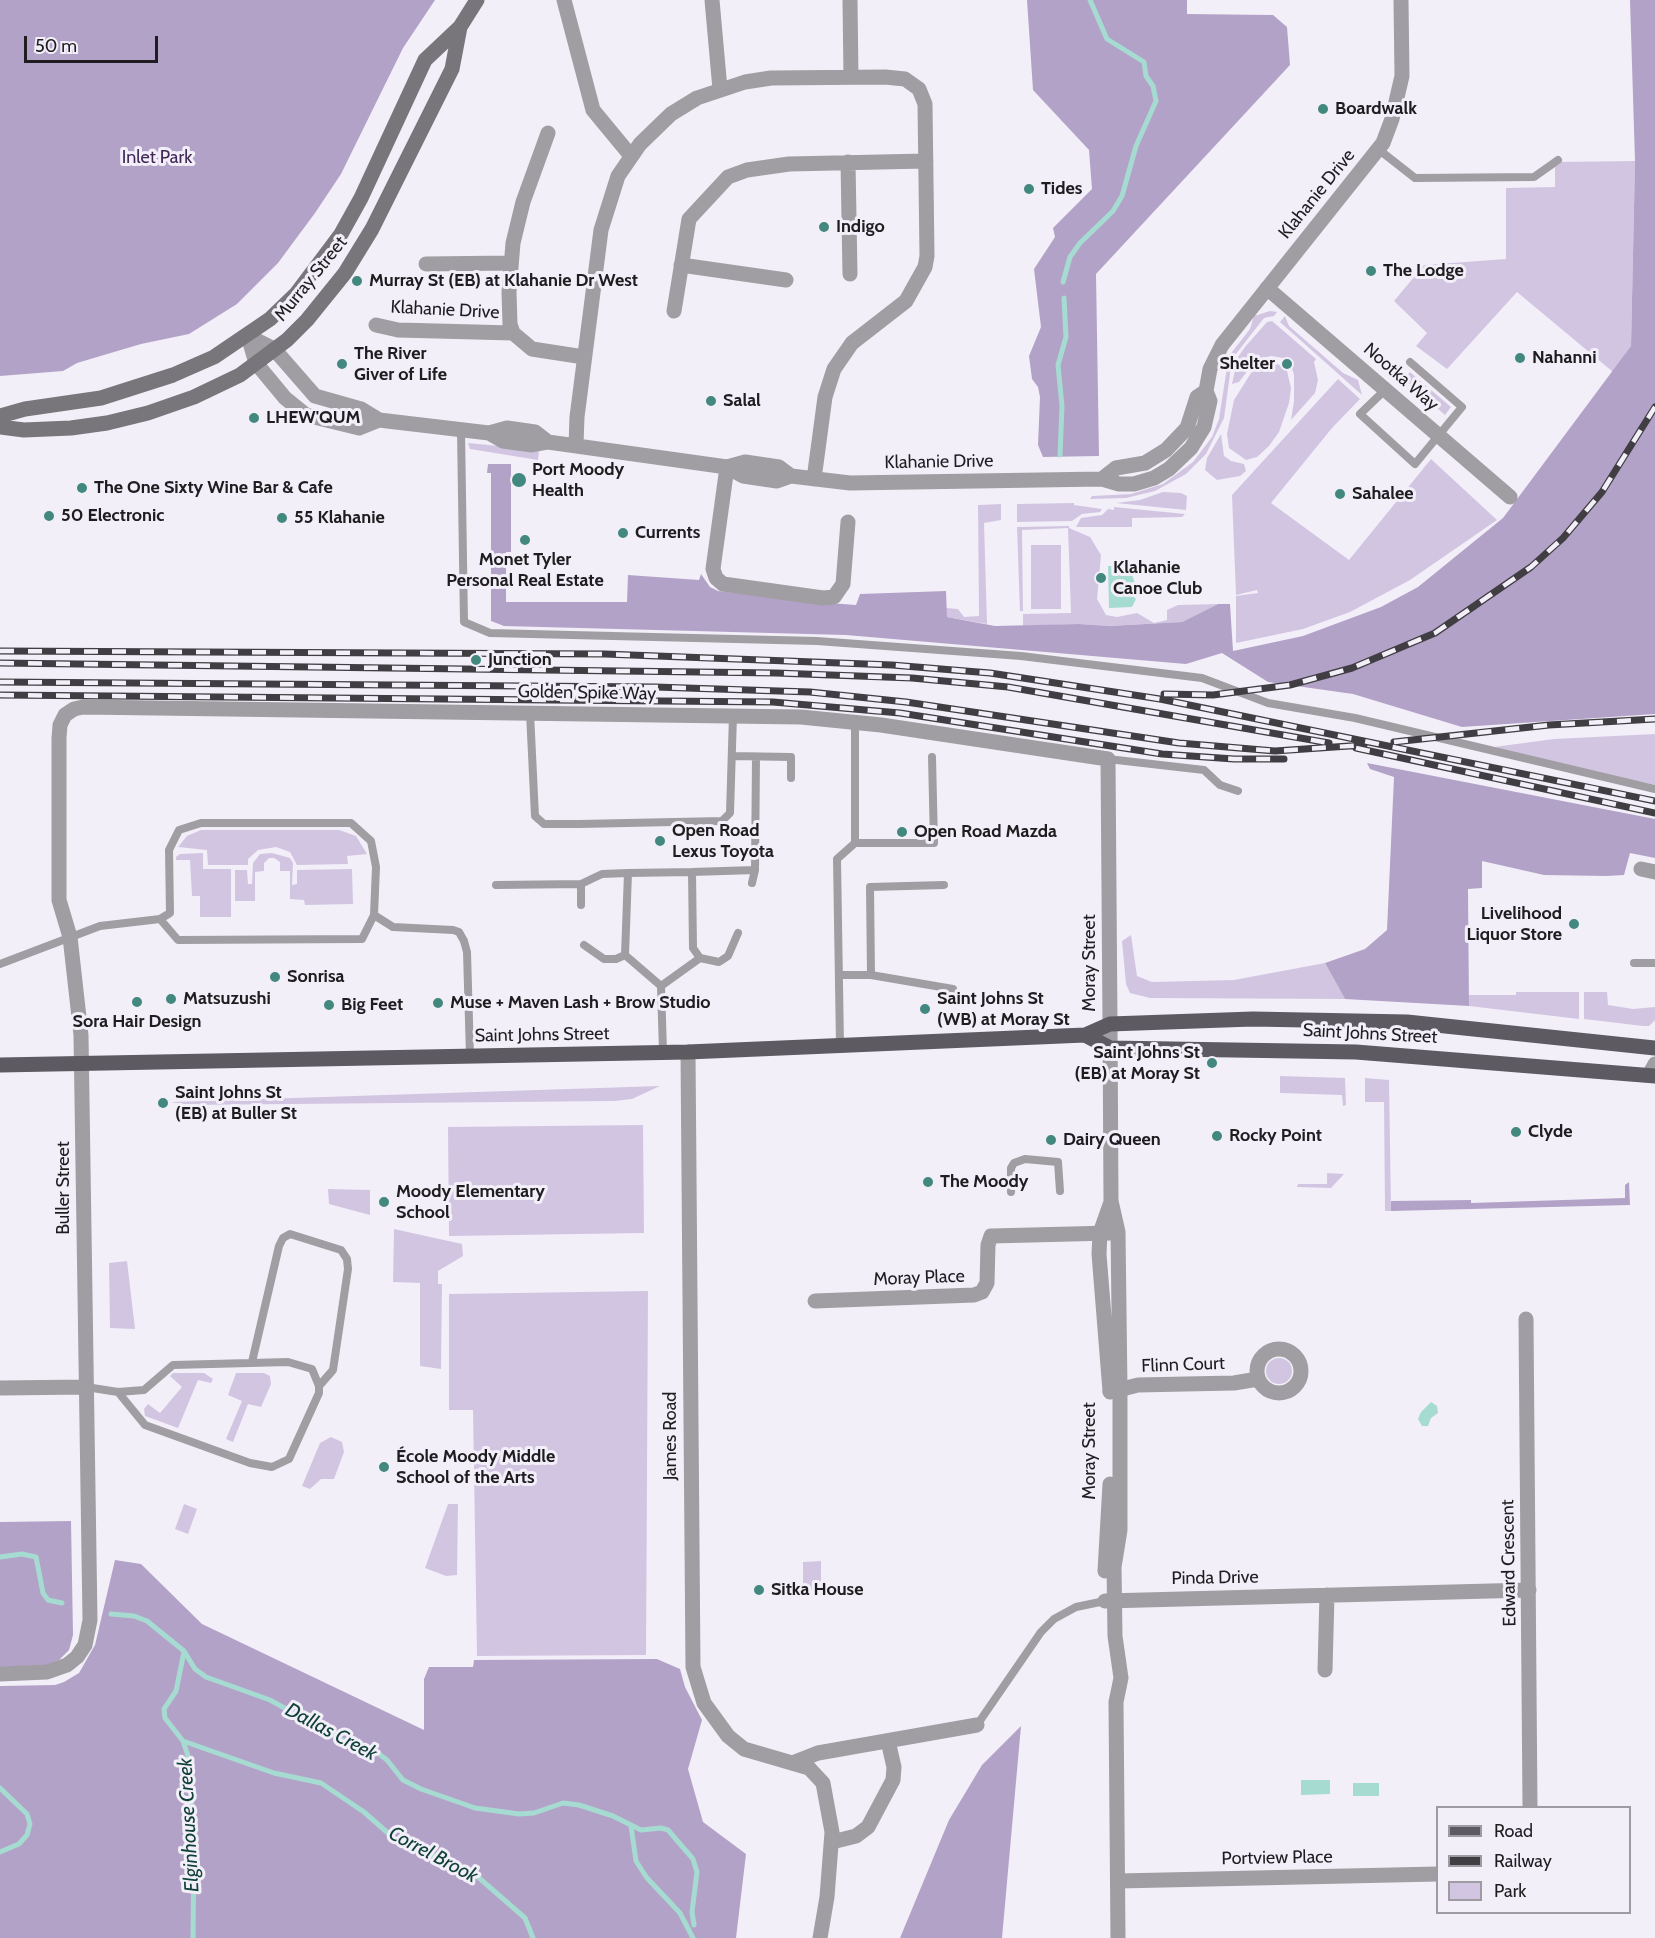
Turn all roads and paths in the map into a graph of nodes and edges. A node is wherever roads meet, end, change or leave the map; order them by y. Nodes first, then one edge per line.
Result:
1 (477, 0) edge
2 (564, 0) edge
3 (712, 0) edge
4 (850, 0) edge
5 (1401, 0) edge
6 (460, 27) junction
7 (851, 77) junction
8 (720, 89) junction
9 (548, 133) dead end
10 (1378, 149) junction
11 (631, 156) junction
12 (1558, 160) dead end
13 (926, 161) junction
14 (848, 162) junction
15 (510, 263) junction
16 (426, 264) dead end
17 (681, 265) junction
18 (850, 274) dead end
19 (786, 280) dead end
20 (1267, 288) junction
21 (674, 311) dead end
22 (376, 325) dead end
23 (513, 333) junction
24 (248, 336) junction
25 (274, 349) junction
26 (584, 357) junction
27 (1410, 362) dead end
28 (256, 363) junction
29 (1385, 390) junction
30 (0, 416) edge
31 (379, 420) junction
32 (0, 426) edge
33 (461, 430) junction
34 (1440, 436) junction
35 (576, 446) junction
36 (727, 467) junction
37 (814, 479) junction
38 (1510, 496) dead end
39 (848, 522) dead end
40 (530, 712) junction
41 (65, 715) joint
42 (733, 715) junction
43 (855, 723) junction
44 (732, 756) junction
45 (756, 757) junction
46 (932, 757) dead end
47 (1108, 759) junction
48 (791, 778) dead end
49 (1655, 789) edge
50 (1238, 791) dead end
51 (855, 843) junction
52 (755, 870) junction
53 (692, 872) junction
54 (628, 873) junction
55 (752, 883) dead end
56 (581, 884) junction
57 (496, 885) dead end
58 (944, 885) dead end
59 (581, 905) dead end
60 (374, 915) junction
61 (160, 919) junction
62 (738, 933) dead end
63 (70, 937) junction
64 (584, 945) dead end
65 (625, 955) junction
66 (700, 958) junction
67 (1634, 963) dead end
68 (1655, 963) edge
69 (0, 964) edge
70 (839, 975) junction
71 (871, 975) junction
72 (661, 986) junction
73 (953, 989) dead end
74 (1110, 1024) junction
75 (1085, 1035) junction
76 (840, 1045) junction
77 (1110, 1048) junction
78 (1655, 1048) edge
79 (663, 1052) junction
80 (688, 1052) junction
81 (470, 1056) junction
82 (81, 1063) junction
83 (0, 1065) edge
84 (1653, 1072) edge
85 (1060, 1191) dead end
86 (1011, 1192) dead end
87 (1111, 1202) junction
88 (1100, 1233) junction
89 (1118, 1233) junction
90 (816, 1301) dead end
91 (1526, 1318) dead end
92 (252, 1362) junction
93 (1258, 1379) dead end
94 (319, 1386) junction
95 (86, 1387) junction
96 (0, 1388) edge
97 (1115, 1391) junction
98 (118, 1392) junction
99 (1529, 1590) junction
100 (1327, 1595) junction
101 (1109, 1601) junction
102 (1325, 1670) dead end
103 (0, 1674) edge
104 (977, 1725) joint
105 (888, 1741) junction
106 (795, 1762) junction
107 (1530, 1806) edge
108 (832, 1842) junction
109 (1436, 1874) edge
110 (1118, 1881) junction
111 (820, 1938) edge
112 (1118, 1938) edge

1 - 6 main road, Murray Street
2 - 11 street
3 - 8 street
4 - 7 street
5 - 10 street, Klahanie Drive
6 - 24 main road, Murray Street
6 - 25 main road, Murray Street
7 - 8 street
7 - 13 street
8 - 11 street
9 - 15 street, Klahanie Drive
10 - 12 lane
10 - 20 street, Klahanie Drive
11 - 26 street
13 - 14 street
13 - 37 street
14 - 17 street
14 - 18 street
15 - 16 street
15 - 23 street, Klahanie Drive
17 - 19 street
17 - 21 street
20 - 29 street, Nootka Way
20 - 37 street, Klahanie Drive
22 - 23 street, Klahanie Drive
23 - 26 street, Klahanie Drive
24 - 25 street, Klahanie Drive
24 - 28 street, Klahanie Drive
24 - 30 main road, Murray Street
25 - 28 main road, Murray Street
25 - 31 street, Klahanie Drive
26 - 35 street
27 - 34 lane
28 - 31 street, Klahanie Drive
28 - 32 main road, Murray Street
29 - 34 street, Nootka Way
29 - 34 lane
31 - 33 street, Klahanie Drive
33 - 35 street, Klahanie Drive
33 - 49 lane
34 - 38 street, Nootka Way
35 - 36 street, Klahanie Drive
36 - 37 street, Klahanie Drive
36 - 39 street
40 - 41 street, Golden Spike Way
40 - 42 street, Golden Spike Way
40 - 44 lane
41 - 63 street, Buller Street
42 - 43 street, Golden Spike Way
42 - 44 lane
43 - 47 street, Golden Spike Way
43 - 51 lane
44 - 45 lane
45 - 48 lane
45 - 52 lane
46 - 51 lane
47 - 50 lane
47 - 74 street, Moray Street
51 - 70 lane
52 - 53 lane
52 - 55 lane
53 - 54 lane
53 - 66 lane
54 - 56 lane
54 - 65 lane
56 - 57 lane
56 - 59 lane
58 - 71 lane
60 - 61 lane
60 - 61 lane
60 - 81 lane
61 - 63 lane
62 - 66 lane
63 - 69 lane
63 - 82 street, Buller Street
64 - 65 lane
65 - 72 lane
66 - 72 lane
67 - 68 lane
70 - 71 lane
70 - 76 lane
71 - 73 lane
72 - 79 lane
74 - 75 main road, Saint Johns Street
74 - 77 street, Moray Street
74 - 78 main road, Saint Johns Street
75 - 76 main road, Saint Johns Street
75 - 77 main road, Saint Johns Street
76 - 80 main road, Saint Johns Street
77 - 84 main road, Saint Johns Street
77 - 87 street, Moray Street
79 - 80 main road, Saint Johns Street
79 - 81 main road, Saint Johns Street
80 - 106 street, James Road
81 - 82 main road, Saint Johns Street
82 - 83 main road, Saint Johns Street
82 - 95 street, Buller Street
85 - 86 lane
87 - 88 street, Moray Street
87 - 89 street, Moray Street
88 - 89 street, Moray Place
88 - 90 street, Moray Place
88 - 97 street, Moray Street
89 - 97 street, Moray Street
91 - 99 street, Edward Crescent
92 - 94 lane
92 - 94 lane
92 - 98 lane
93 - 97 street, Flinn Court
94 - 98 lane
95 - 96 street
95 - 98 lane
95 - 103 street, Buller Street
97 - 101 street, Moray Street
99 - 100 street, Pinda Drive
99 - 107 street, Edward Crescent
100 - 101 street, Pinda Drive
100 - 102 street
101 - 104 lane
101 - 110 street, Moray Street
104 - 105 street
105 - 106 street
105 - 108 street
106 - 108 street, James Road
108 - 111 street, James Road
109 - 110 street, Portview Place
110 - 112 street, Moray Street

